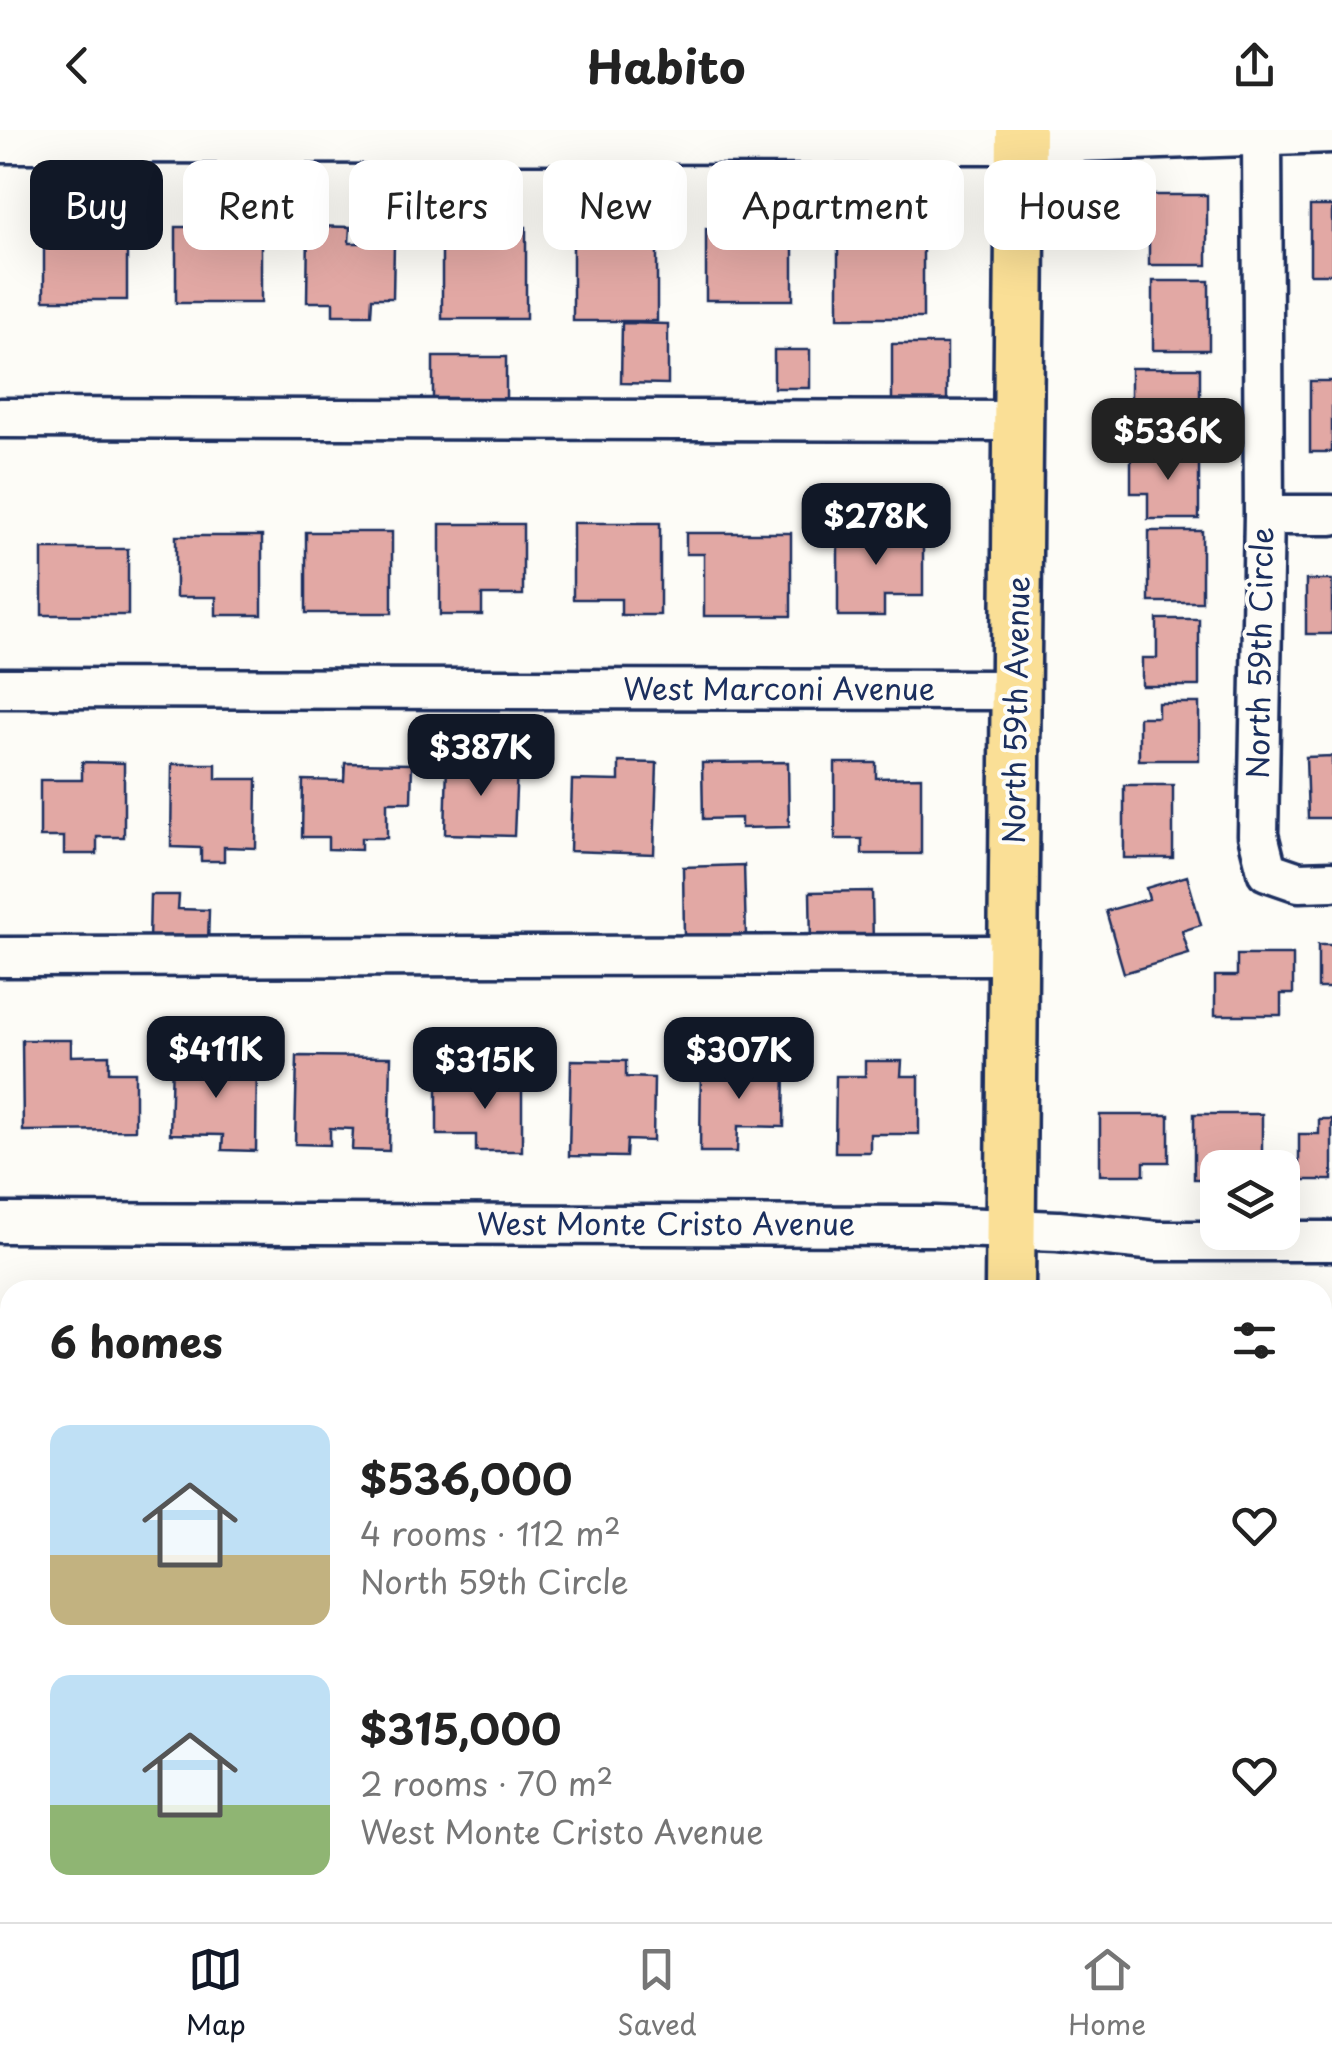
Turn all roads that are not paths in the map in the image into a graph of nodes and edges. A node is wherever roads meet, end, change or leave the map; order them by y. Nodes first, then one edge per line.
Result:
1 (1332, 133) edge
2 (1262, 135) junction
3 (764, 137) edge
4 (1022, 137) edge
5 (0, 143) edge
6 (0, 418) edge
7 (1019, 421) junction
8 (1264, 515) junction
9 (1332, 515) edge
10 (0, 688) edge
11 (1017, 690) junction
12 (1332, 881) edge
13 (1014, 955) junction
14 (0, 957) edge
15 (0, 1223) edge
16 (1010, 1228) junction
17 (1332, 1241) edge
18 (1010, 1280) edge

1 - 2 street
2 - 4 street
2 - 8 street, North 59th Circle
3 - 4 street
3 - 5 street
4 - 7 main road, North 59th Avenue
6 - 7 street
7 - 11 main road, North 59th Avenue
8 - 9 street
8 - 12 street, North 59th Circle
10 - 11 street, West Marconi Avenue
11 - 13 main road, North 59th Avenue
13 - 14 street
13 - 16 main road, North 59th Avenue
15 - 16 street, West Monte Cristo Avenue
16 - 17 street, West Monte Cristo Avenue
16 - 18 main road, North 59th Avenue

